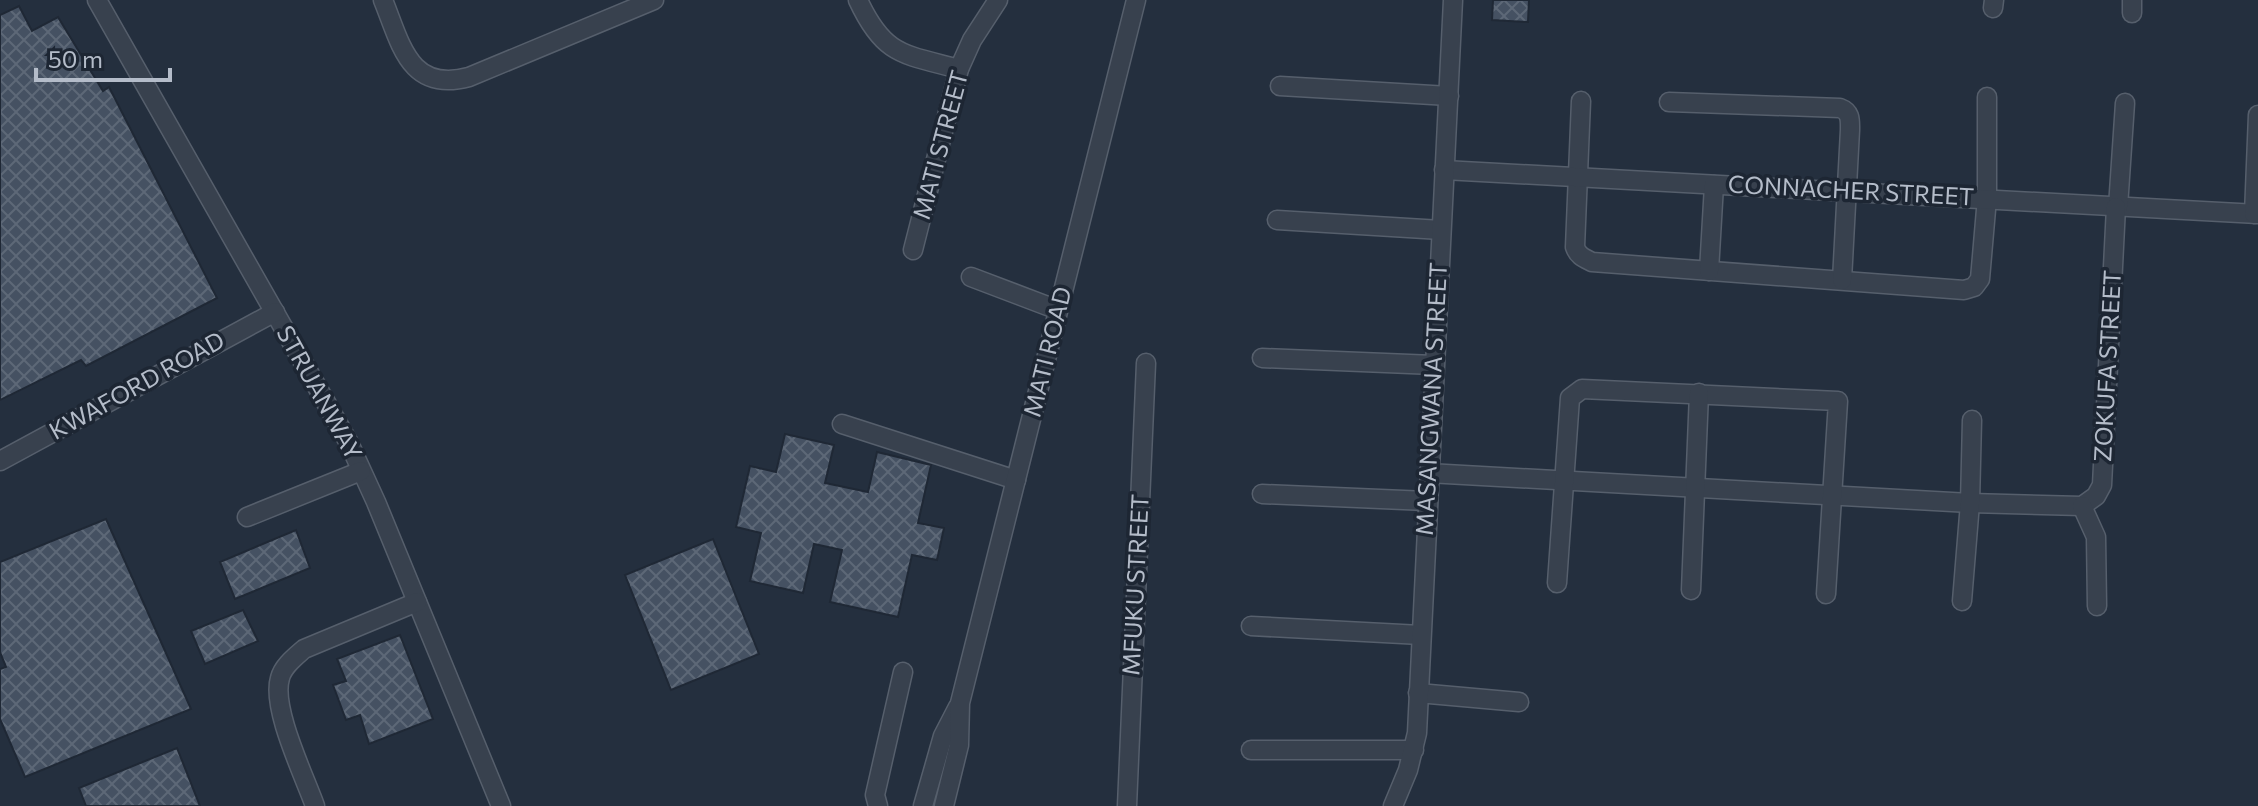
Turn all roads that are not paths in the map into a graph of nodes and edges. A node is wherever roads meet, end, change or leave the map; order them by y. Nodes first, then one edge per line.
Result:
1 (97, 0) edge
2 (383, 0) edge
3 (654, 0) edge
4 (858, 0) edge
5 (998, 0) edge
6 (1136, 0) edge
7 (1453, 0) edge
8 (959, 69) junction
9 (1280, 86) dead end
10 (1449, 96) junction
11 (1987, 97) dead end
12 (1581, 101) dead end
13 (1669, 102) dead end
14 (2125, 103) dead end
15 (2258, 115) edge
16 (1444, 170) junction
17 (1578, 178) junction
18 (1714, 185) junction
19 (1847, 192) junction
20 (1987, 198) junction
21 (2117, 207) junction
22 (2256, 214) edge
23 (1277, 220) dead end
24 (1441, 230) junction
25 (913, 250) dead end
26 (1709, 271) junction
27 (971, 277) dead end
28 (1842, 280) junction
29 (1058, 310) junction
30 (275, 312) junction
31 (1262, 358) dead end
32 (1146, 363) dead end
33 (1434, 365) junction
34 (1699, 393) junction
35 (1972, 420) dead end
36 (842, 424) dead end
37 (0, 461) edge
38 (361, 471) junction
39 (1428, 473) junction
40 (1016, 480) junction
41 (1562, 480) junction
42 (1696, 488) junction
43 (1262, 494) dead end
44 (1833, 495) junction
45 (1427, 501) junction
46 (1970, 503) junction
47 (2082, 506) junction
48 (247, 517) dead end
49 (1557, 583) dead end
50 (1691, 590) dead end
51 (1826, 594) dead end
52 (1962, 601) dead end
53 (417, 602) junction
54 (2097, 606) dead end
55 (1251, 626) dead end
56 (1421, 635) junction
57 (903, 672) dead end
58 (1418, 693) junction
59 (1519, 702) dead end
60 (960, 703) junction
61 (1251, 750) dead end
62 (1414, 750) junction
63 (1396, 801) edge
64 (315, 806) edge
65 (501, 806) edge
66 (878, 806) edge
67 (923, 806) edge
68 (944, 806) edge
69 (1127, 806) edge

1 - 30 street, STRUANWAY
2 - 3 street
4 - 8 street
5 - 8 street, MATI STREET
6 - 29 street, MATI ROAD
7 - 10 street, MASANGWANA STREET
8 - 25 street, MATI STREET
9 - 10 street
10 - 16 street, MASANGWANA STREET
11 - 20 street
12 - 17 street
13 - 19 street
14 - 21 street, ZOKUFA STREET
15 - 22 street
16 - 17 street, CONNACHER STREET
16 - 24 street, MASANGWANA STREET
17 - 18 street, CONNACHER STREET
17 - 26 street
18 - 19 street, CONNACHER STREET
18 - 26 street
19 - 20 street, CONNACHER STREET
19 - 28 street
20 - 21 street, CONNACHER STREET
20 - 28 street
21 - 22 street, CONNACHER STREET
21 - 47 street, ZOKUFA STREET
23 - 24 street
24 - 33 street, MASANGWANA STREET
26 - 28 street
27 - 29 street
29 - 40 street, MATI ROAD
30 - 37 street, KWAFORD ROAD
30 - 38 street, STRUANWAY
31 - 33 street
32 - 69 street, MFUKU STREET
33 - 39 street, MASANGWANA STREET
34 - 41 street
34 - 42 street
34 - 44 street
35 - 46 street
36 - 40 street
38 - 48 street
38 - 53 street, STRUANWAY
39 - 41 street
39 - 45 street, MASANGWANA STREET
40 - 60 street, MATI ROAD
41 - 42 street
41 - 49 street
42 - 44 street
42 - 50 street
43 - 45 street
44 - 46 street
44 - 51 street
45 - 56 street, MASANGWANA STREET
46 - 47 street
46 - 52 street
47 - 54 street
53 - 64 street
53 - 65 street, STRUANWAY
55 - 56 street
56 - 58 street, MASANGWANA STREET
57 - 66 street
58 - 59 street
58 - 62 street, MASANGWANA STREET
60 - 67 street, MATI ROAD
60 - 68 street, MATI ROAD
61 - 62 street
62 - 63 street, MASANGWANA STREET

